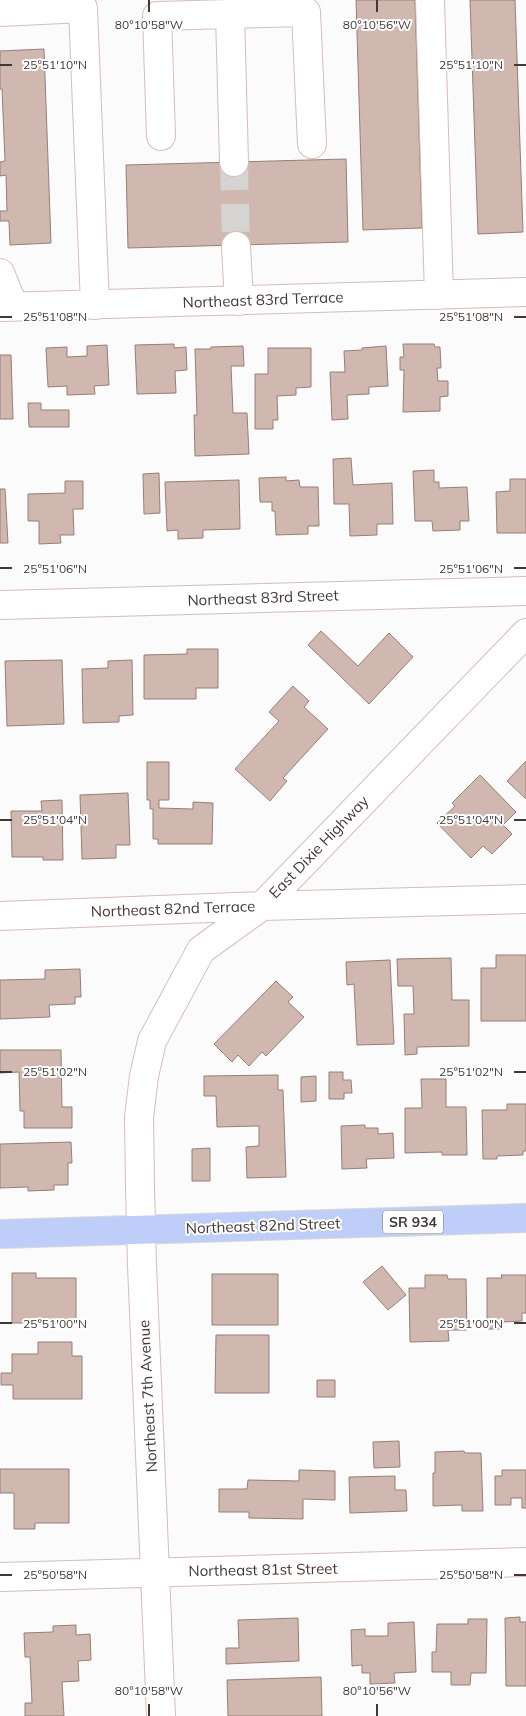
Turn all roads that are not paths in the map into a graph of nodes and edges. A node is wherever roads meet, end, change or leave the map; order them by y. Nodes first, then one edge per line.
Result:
1 (430, 0) edge
2 (0, 12) edge
3 (230, 14) junction
4 (161, 136) dead end
5 (312, 144) dead end
6 (234, 162) tunnel mouth
7 (236, 246) tunnel mouth
8 (0, 273) edge
9 (526, 292) edge
10 (440, 295) junction
11 (239, 301) junction
12 (95, 305) junction
13 (7, 307) edge
14 (526, 591) edge
15 (0, 605) edge
16 (526, 633) edge
17 (526, 899) edge
18 (262, 906) junction
19 (0, 916) edge
20 (144, 1076) joint
21 (526, 1218) edge
22 (141, 1230) junction
23 (0, 1234) edge
24 (526, 1562) edge
25 (156, 1572) junction
26 (0, 1577) edge
27 (161, 1716) edge

1 - 10 street
2 - 12 street
3 - 4 street
3 - 5 street
3 - 6 street
7 - 11 street
8 - 13 street
9 - 10 street, Northeast 83rd Terrace
10 - 11 street, Northeast 83rd Terrace
11 - 12 street, Northeast 83rd Terrace
12 - 13 street, Northeast 83rd Terrace
14 - 15 street, Northeast 83rd Street
16 - 18 street, East Dixie Highway
17 - 18 street, Northeast 82nd Terrace
18 - 19 street, Northeast 82nd Terrace
18 - 20 street, East Dixie Highway
20 - 22 street, Northeast 7th Avenue
21 - 22 main road, Northeast 82nd Street / SR 934
22 - 23 main road, Northeast 82nd Street / SR 934
22 - 25 street, Northeast 7th Avenue
24 - 25 street, Northeast 81st Street
25 - 26 street, Northeast 81st Street
25 - 27 street, Northeast 7th Avenue

